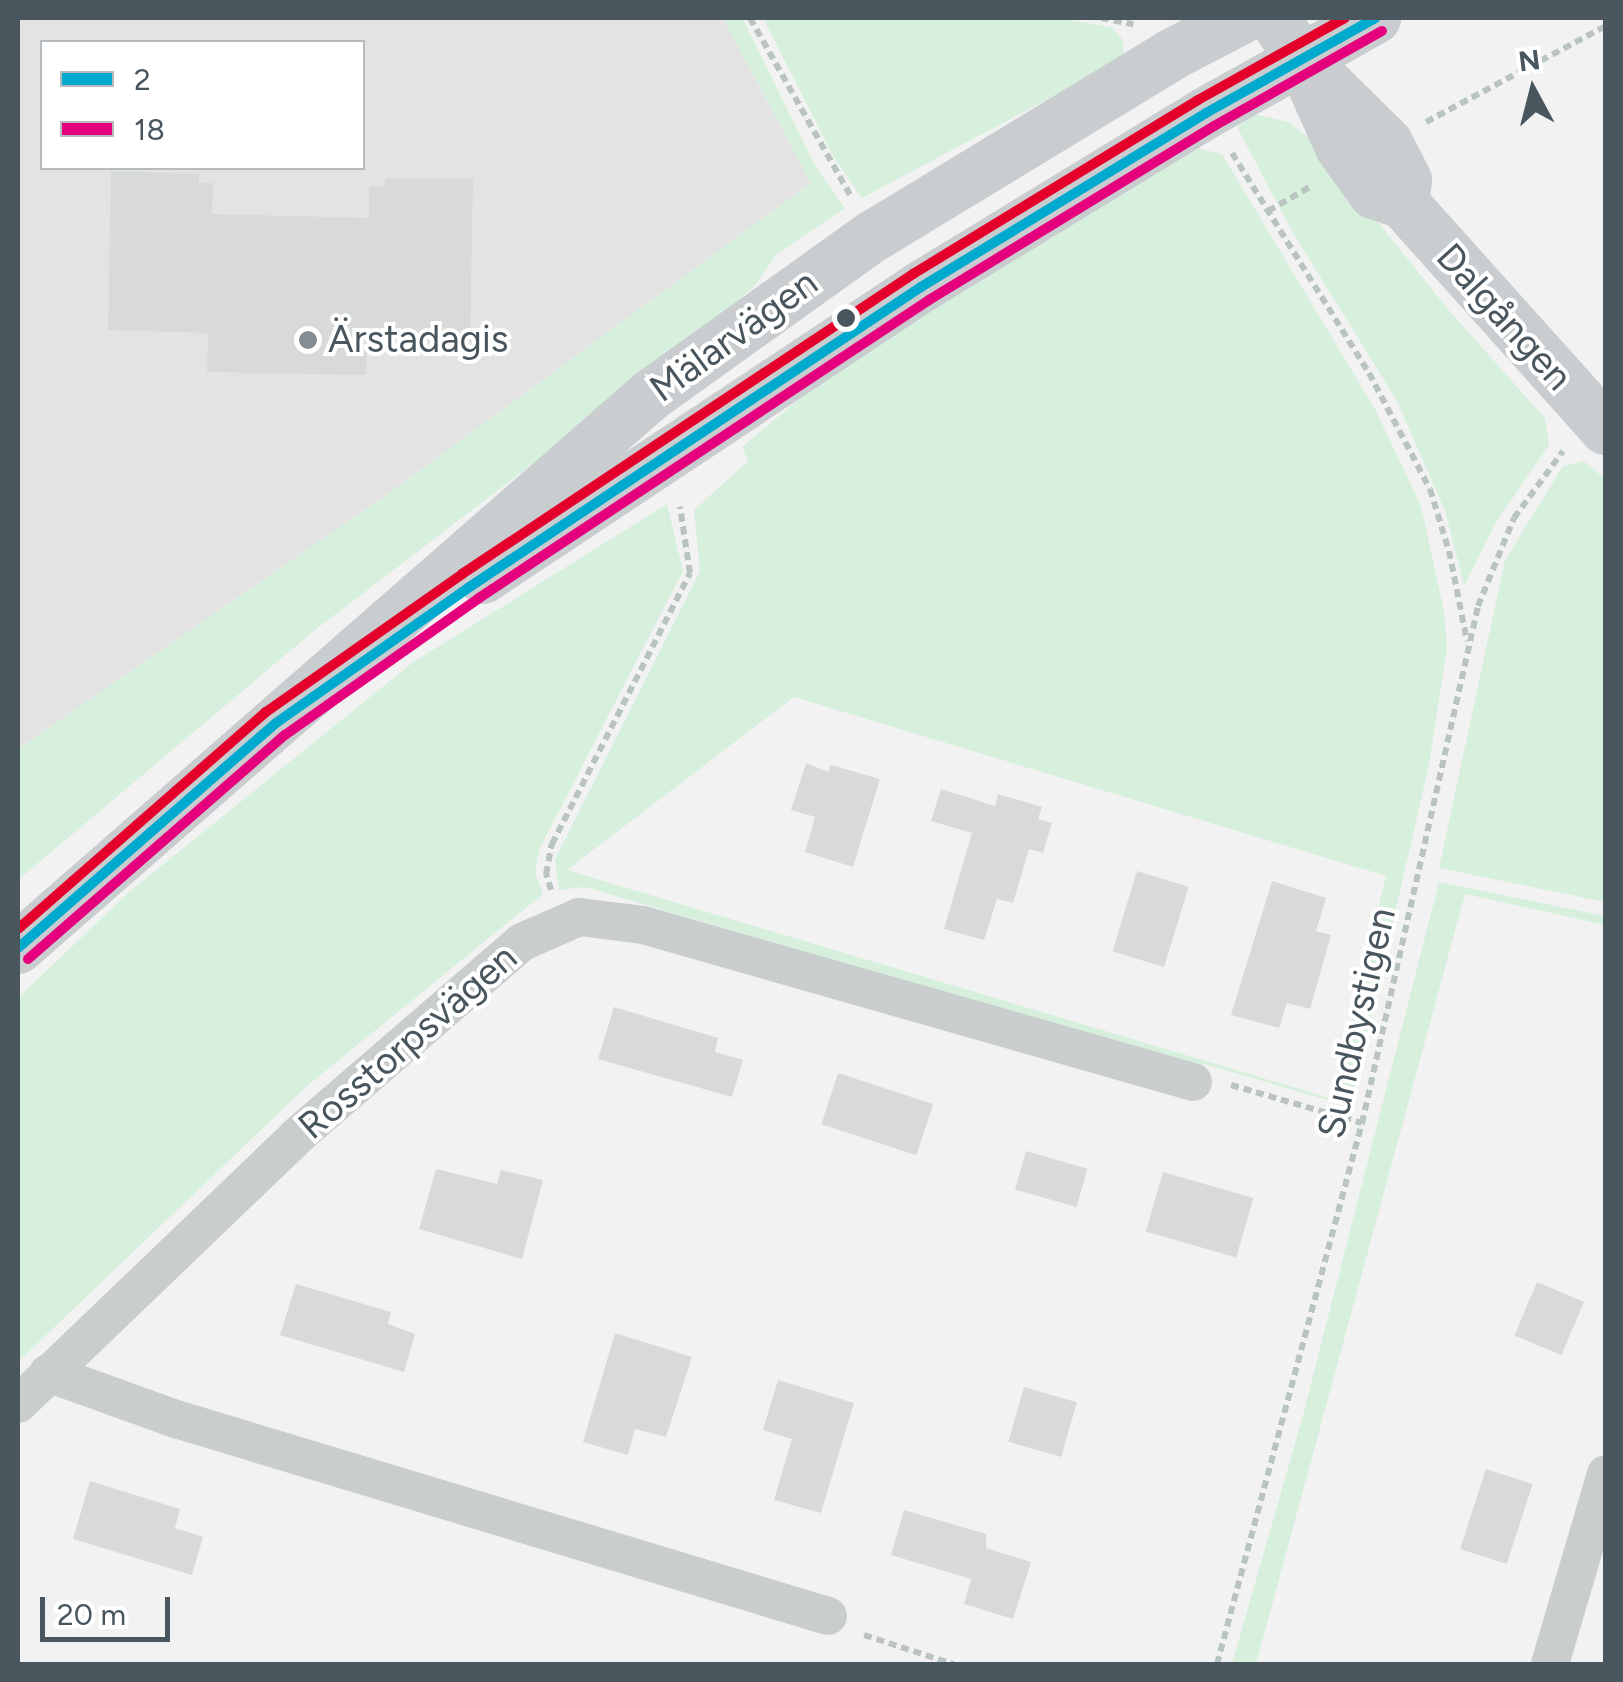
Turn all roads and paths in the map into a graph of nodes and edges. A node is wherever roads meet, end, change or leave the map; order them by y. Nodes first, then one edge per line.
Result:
1 (750, 18) edge
2 (1242, 18) edge
3 (1374, 18) edge
4 (1606, 26) edge
5 (1288, 39) edge
6 (1421, 125) dead end
7 (1224, 142) dead end
8 (857, 208) dead end
9 (1599, 423) edge
10 (680, 507) dead end
11 (1468, 648) junction
12 (276, 723) junction
13 (562, 924) junction
14 (18, 948) edge
15 (1193, 1082) joint
16 (1362, 1123) junction
17 (48, 1374) junction
18 (18, 1404) edge
19 (1606, 1474) edge
20 (1597, 1538) edge
21 (828, 1616) joint
22 (952, 1664) edge
23 (1217, 1664) edge
24 (1550, 1664) edge

1 - 8 path
2 - 12 main road, Mälarvägen
3 - 5 main road, Mälarvägen
4 - 6 path
5 - 9 main road, Dalgången
5 - 12 main road, Mälarvägen
7 - 11 path
9 - 11 path, Sundbystigen
10 - 13 path
11 - 16 path, Sundbystigen
12 - 14 main road, Mälarvägen
13 - 15 street, Rosstorpsvägen
13 - 17 street, Rosstorpsvägen
15 - 16 path
16 - 23 path, Sundbystigen
17 - 18 street, Rosstorpsvägen
17 - 21 street
19 - 20 street
20 - 24 street
21 - 22 path

